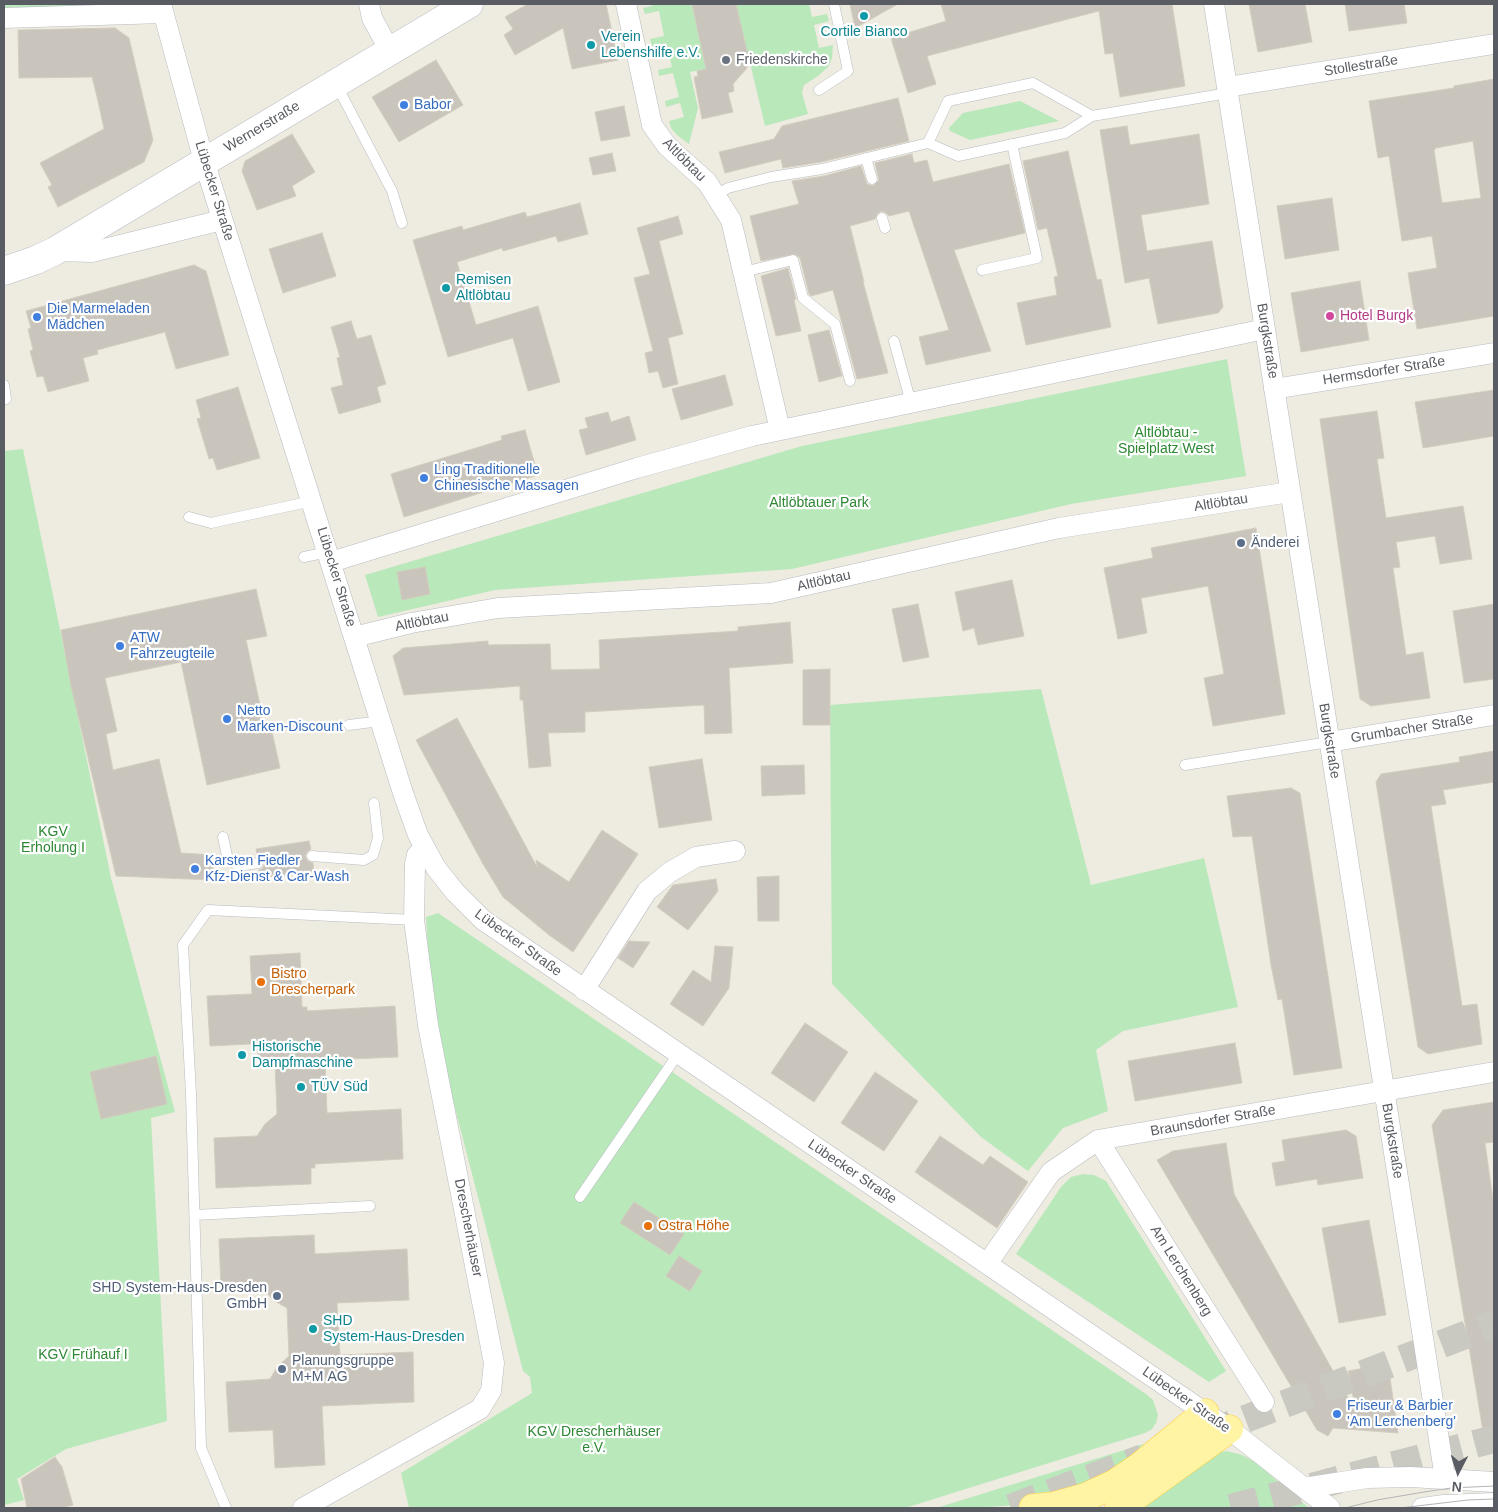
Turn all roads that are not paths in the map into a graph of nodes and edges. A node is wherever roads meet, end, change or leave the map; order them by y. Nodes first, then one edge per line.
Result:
1 (369, 4) edge
2 (470, 4) edge
3 (626, 4) edge
4 (834, 4) edge
5 (1214, 4) edge
6 (162, 9) edge
7 (4, 18) edge
8 (1494, 44) edge
9 (390, 51) junction
10 (336, 84) junction
11 (819, 90) dead end
12 (1227, 90) junction
13 (1092, 116) junction
14 (928, 143) junction
15 (1012, 144) junction
16 (866, 158) junction
17 (204, 161) junction
18 (872, 179) dead end
19 (716, 196) junction
20 (222, 220) junction
21 (402, 223) dead end
22 (55, 251) junction
23 (982, 270) dead end
24 (4, 271) edge
25 (743, 272) junction
26 (1265, 329) junction
27 (894, 341) dead end
28 (1494, 353) edge
29 (850, 381) dead end
30 (4, 386) edge
31 (1274, 389) junction
32 (4, 399) edge
33 (911, 403) junction
34 (780, 430) junction
35 (1290, 492) junction
36 (312, 501) junction
37 (189, 517) dead end
38 (304, 557) dead end
39 (329, 557) junction
40 (354, 637) junction
41 (1494, 715) edge
42 (380, 721) junction
43 (349, 725) dead end
44 (1330, 742) junction
45 (1185, 765) dead end
46 (374, 803) dead end
47 (223, 837) dead end
48 (425, 848) junction
49 (735, 851) dead end
50 (312, 856) dead end
51 (258, 863) dead end
52 (414, 920) junction
53 (584, 990) junction
54 (678, 1054) junction
55 (1494, 1072) edge
56 (1384, 1091) junction
57 (1098, 1140) junction
58 (580, 1197) dead end
59 (370, 1206) dead end
60 (195, 1215) junction
61 (987, 1264) junction
62 (1264, 1402) dead end
63 (1205, 1413) junction
64 (1229, 1429) junction
65 (1445, 1478) junction
66 (1494, 1482) edge
67 (1304, 1488) junction
68 (1494, 1503) edge
69 (1441, 1507) edge
70 (226, 1508) edge
71 (303, 1508) edge
72 (1033, 1508) edge
73 (1119, 1508) edge
74 (1330, 1508) edge
75 (1422, 1508) edge

1 - 9 street
2 - 9 street, Wernerstraße
3 - 19 street, Altlöbtau
4 - 11 lane
5 - 12 street, Burgkstraße
6 - 7 street
6 - 17 street, Lübecker Straße
8 - 12 street, Stollestraße
9 - 10 street, Wernerstraße
10 - 17 street, Wernerstraße
10 - 21 lane
12 - 13 lane
12 - 26 street, Burgkstraße
13 - 14 lane
13 - 15 lane
14 - 15 lane
14 - 16 lane
15 - 23 lane
16 - 18 lane
16 - 19 lane
17 - 20 street, Lübecker Straße
17 - 22 street, Wernerstraße
19 - 25 street, Altlöbtau
20 - 22 street, Wernerstraße
20 - 36 street, Lübecker Straße
22 - 24 street, Wernerstraße
25 - 29 lane
25 - 34 street, Altlöbtau
26 - 31 street, Burgkstraße
26 - 33 street
27 - 33 lane
28 - 31 street, Hermsdorfer Straße
30 - 32 lane
31 - 35 street, Burgkstraße
33 - 34 street
34 - 39 street
35 - 40 street, Altlöbtau
35 - 44 street, Burgkstraße
36 - 37 lane
36 - 39 street, Lübecker Straße
38 - 39 lane
39 - 40 street, Lübecker Straße
40 - 42 street, Lübecker Straße
41 - 44 street, Grumbacher Straße
42 - 43 lane
42 - 48 street, Lübecker Straße
44 - 45 lane
44 - 56 street, Burgkstraße
46 - 50 lane
47 - 51 lane
48 - 52 street, Drescherhäuser
48 - 53 street, Lübecker Straße
49 - 53 street
52 - 60 lane
52 - 71 street, Drescherhäuser
53 - 54 street, Lübecker Straße
54 - 58 lane
54 - 61 street, Lübecker Straße
55 - 56 street, Braunsdorfer Straße
56 - 57 street, Braunsdorfer Straße
56 - 65 street, Burgkstraße
57 - 61 street, Braunsdorfer Straße
57 - 62 street, Am Lerchenberg
59 - 60 lane
60 - 70 lane
61 - 63 street, Lübecker Straße
63 - 64 street, Lübecker Straße
63 - 72 main road
64 - 67 street, Lübecker Straße
64 - 73 main road
65 - 66 street
65 - 67 street
67 - 74 street, Lübecker Straße
68 - 69 street
69 - 75 street

